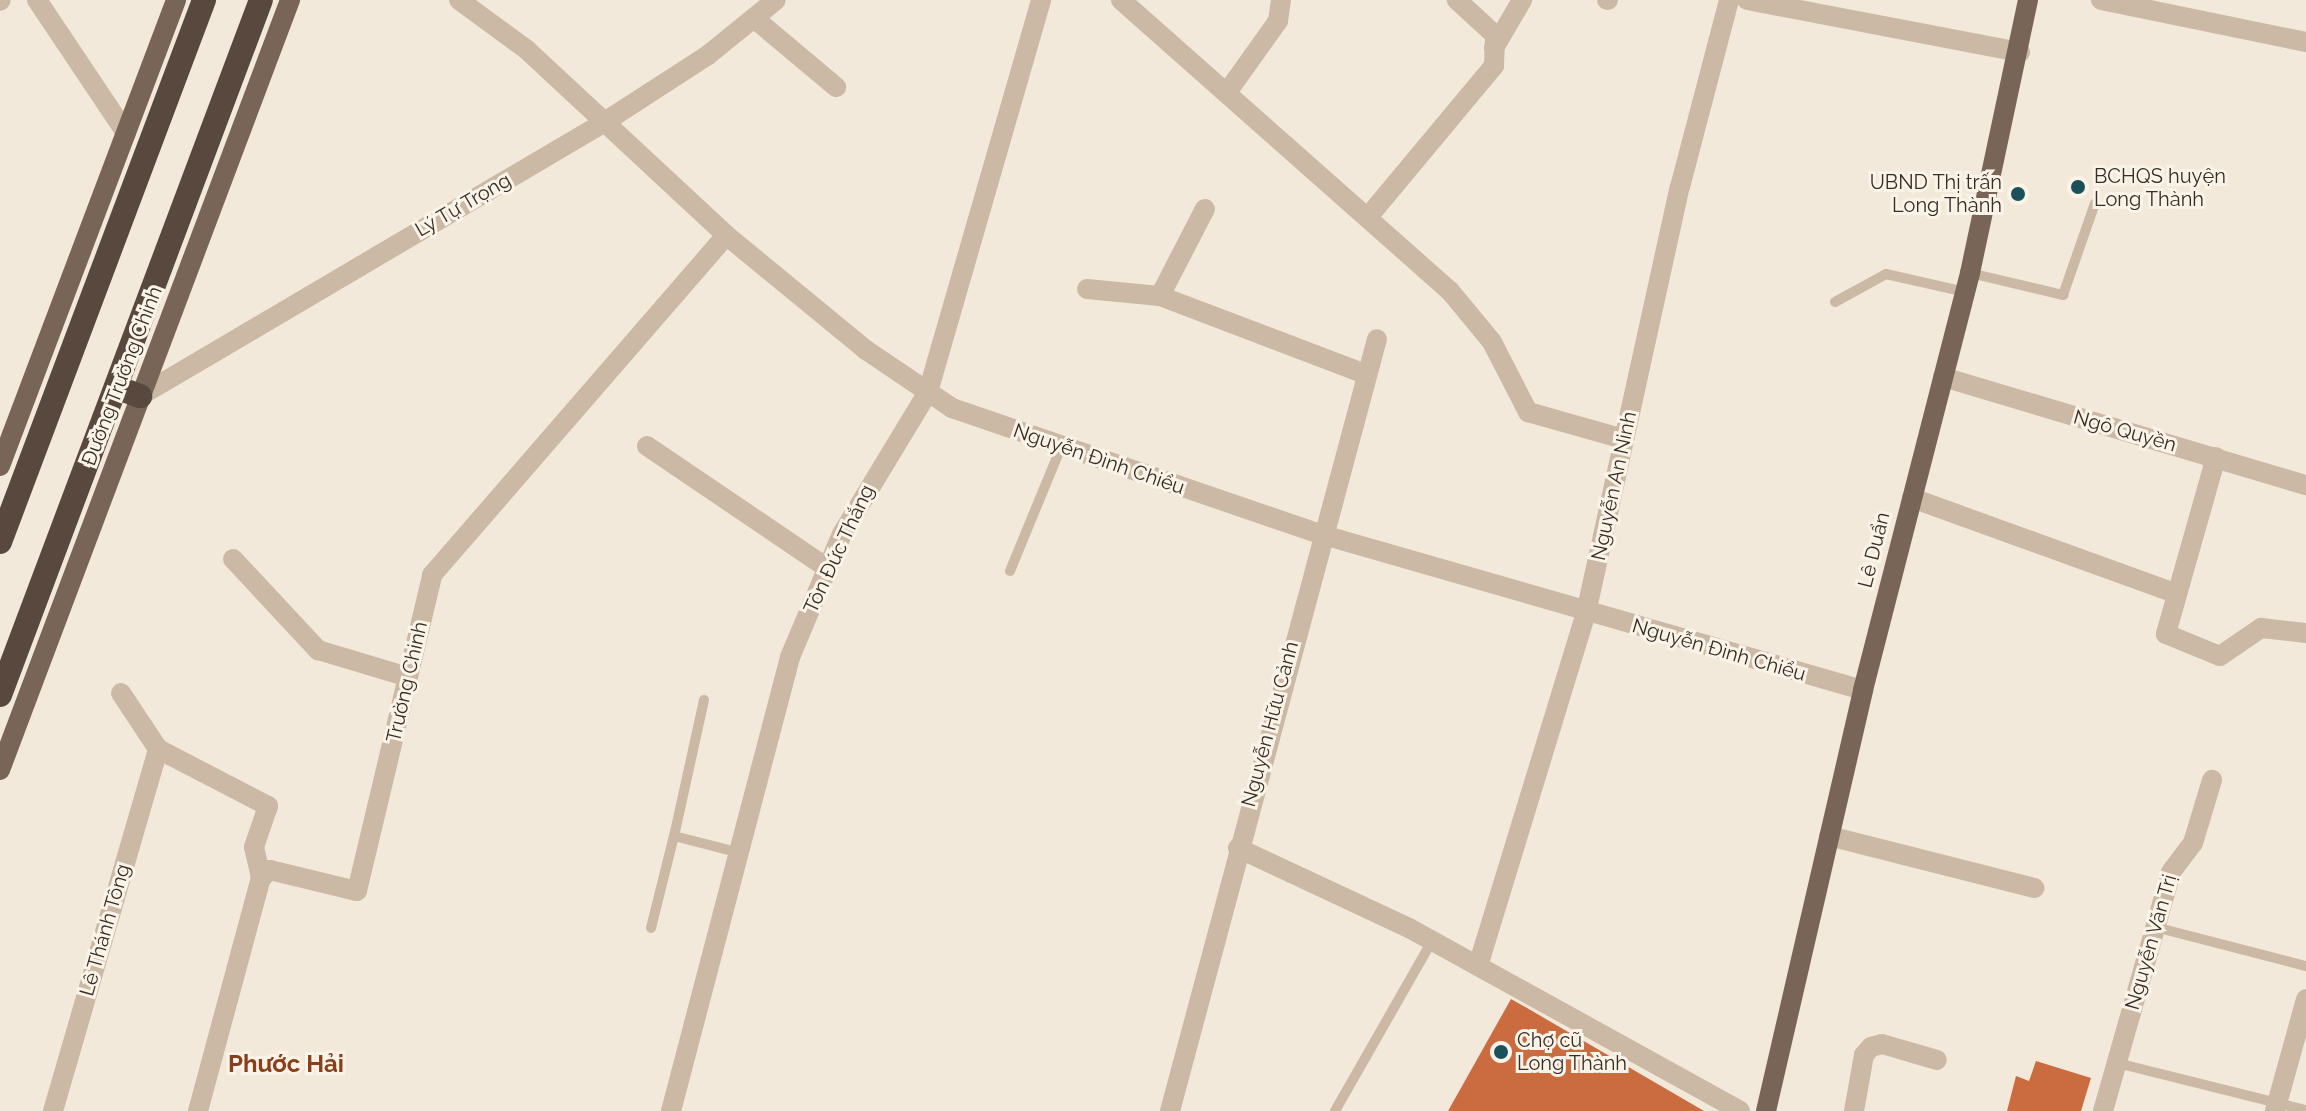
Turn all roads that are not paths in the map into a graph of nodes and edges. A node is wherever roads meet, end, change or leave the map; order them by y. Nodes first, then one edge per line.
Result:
1 (37, 0) edge
2 (176, 0) edge
3 (204, 0) edge
4 (261, 0) edge
5 (290, 0) edge
6 (459, 0) edge
7 (776, 0) edge
8 (1041, 0) edge
9 (1121, 0) edge
10 (1281, 0) edge
11 (1457, 0) edge
12 (1522, 0) edge
13 (1729, 0) edge
14 (1747, 0) edge
15 (2028, 0) edge
16 (2101, 0) edge
17 (1829, 10) edge
18 (755, 19) junction
19 (2306, 42) edge
20 (1494, 48) junction
21 (2020, 52) junction
22 (836, 87) dead end
23 (1228, 91) junction
24 (603, 123) junction
25 (126, 133) junction
26 (2095, 203) dead end
27 (1205, 209) dead end
28 (1368, 217) junction
29 (726, 235) junction
30 (1968, 283) junction
31 (1087, 289) dead end
32 (1160, 296) junction
33 (1835, 302) dead end
34 (1377, 339) dead end
35 (1363, 373) junction
36 (1943, 377) junction
37 (116, 387) junction
38 (928, 392) junction
39 (140, 396) junction
40 (1624, 439) junction
41 (647, 446) dead end
42 (1061, 447) junction
43 (2216, 457) junction
44 (0, 466) edge
45 (2305, 481) edge
46 (9, 492) edge
47 (1912, 498) junction
48 (1320, 534) junction
49 (0, 542) edge
50 (233, 559) dead end
51 (827, 568) junction
52 (1010, 571) dead end
53 (2174, 593) junction
54 (1586, 613) junction
55 (2306, 633) edge
56 (408, 677) junction
57 (1863, 690) junction
58 (121, 693) dead end
59 (0, 695) edge
60 (704, 700) dead end
61 (158, 749) junction
62 (0, 770) edge
63 (2212, 780) dead end
64 (674, 836) junction
65 (1829, 836) junction
66 (1238, 848) junction
67 (737, 852) junction
68 (261, 878) junction
69 (2035, 888) dead end
70 (2155, 927) junction
71 (651, 928) dead end
72 (1432, 941) junction
73 (1478, 966) junction
74 (2306, 966) edge
75 (2306, 999) edge
76 (1937, 1060) dead end
77 (2117, 1063) junction
78 (2277, 1107) edge
79 (2306, 1110) edge
80 (53, 1111) edge
81 (198, 1111) edge
82 (671, 1111) edge
83 (1170, 1111) edge
84 (1335, 1111) edge
85 (1740, 1111) edge
86 (1766, 1111) edge
87 (1854, 1111) edge
88 (2103, 1111) edge

1 - 25 street
2 - 25 main road
3 - 46 highway
4 - 37 highway, Đường Trường Chinh
5 - 39 main road, Đường Trường Chinh
6 - 24 street, Nguyễn Đình Chiểu
7 - 18 street, Lý Tự Trọng
8 - 38 street, Tôn Đức Thắng
9 - 23 street
10 - 23 street
11 - 20 street
12 - 20 street
13 - 40 street, Nguyễn An Ninh
14 - 17 street
15 - 21 main road, Lê Duẩn
16 - 19 street
17 - 21 street
18 - 22 street
18 - 24 street, Lý Tự Trọng
20 - 28 street
21 - 30 main road, Lê Duẩn
23 - 28 street
24 - 29 street, Nguyễn Đình Chiểu
24 - 39 street, Lý Tự Trọng
25 - 44 main road
26 - 30 lane
27 - 32 street
28 - 40 street
29 - 38 street, Nguyễn Đình Chiểu
29 - 56 street, Trường Chinh
30 - 33 lane
30 - 36 main road, Lê Duẩn
31 - 32 street
32 - 35 street
34 - 35 street, Nguyễn Hữu Cảnh
35 - 48 street, Nguyễn Hữu Cảnh
36 - 43 street, Ngô Quyền
36 - 47 main road, Lê Duẩn
37 - 39 highway
37 - 59 highway, Đường Trường Chinh
38 - 42 street, Nguyễn Đình Chiểu
38 - 51 street, Tôn Đức Thắng
39 - 62 main road, Đường Trường Chinh
40 - 54 street, Nguyễn An Ninh
41 - 51 street
42 - 48 street, Nguyễn Đình Chiểu
42 - 52 lane
43 - 45 street, Ngô Quyền
43 - 53 street
46 - 49 highway
47 - 53 street
47 - 57 main road, Lê Duẩn
48 - 54 street, Nguyễn Đình Chiểu
48 - 66 street, Nguyễn Hữu Cảnh
50 - 56 street
51 - 67 street, Tôn Đức Thắng
53 - 55 street
54 - 57 street, Nguyễn Đình Chiểu
54 - 73 street, Nguyễn An Ninh
56 - 68 street, Trường Chinh
57 - 65 main road, Lê Duẩn
58 - 61 street
60 - 64 lane
61 - 68 street
61 - 80 street, Lê Thánh Tông
63 - 70 street, Nguyễn Văn Trị
64 - 67 lane
64 - 71 lane
65 - 69 street
65 - 86 main road, Lê Duẩn
66 - 72 street
66 - 83 street, Nguyễn Hữu Cảnh
67 - 82 street, Tôn Đức Thắng
68 - 81 street
70 - 74 lane
70 - 77 street, Nguyễn Văn Trị
72 - 73 street
72 - 84 lane
73 - 85 street
75 - 78 street
76 - 87 street
77 - 78 lane
77 - 88 street, Nguyễn Văn Trị
78 - 79 lane

